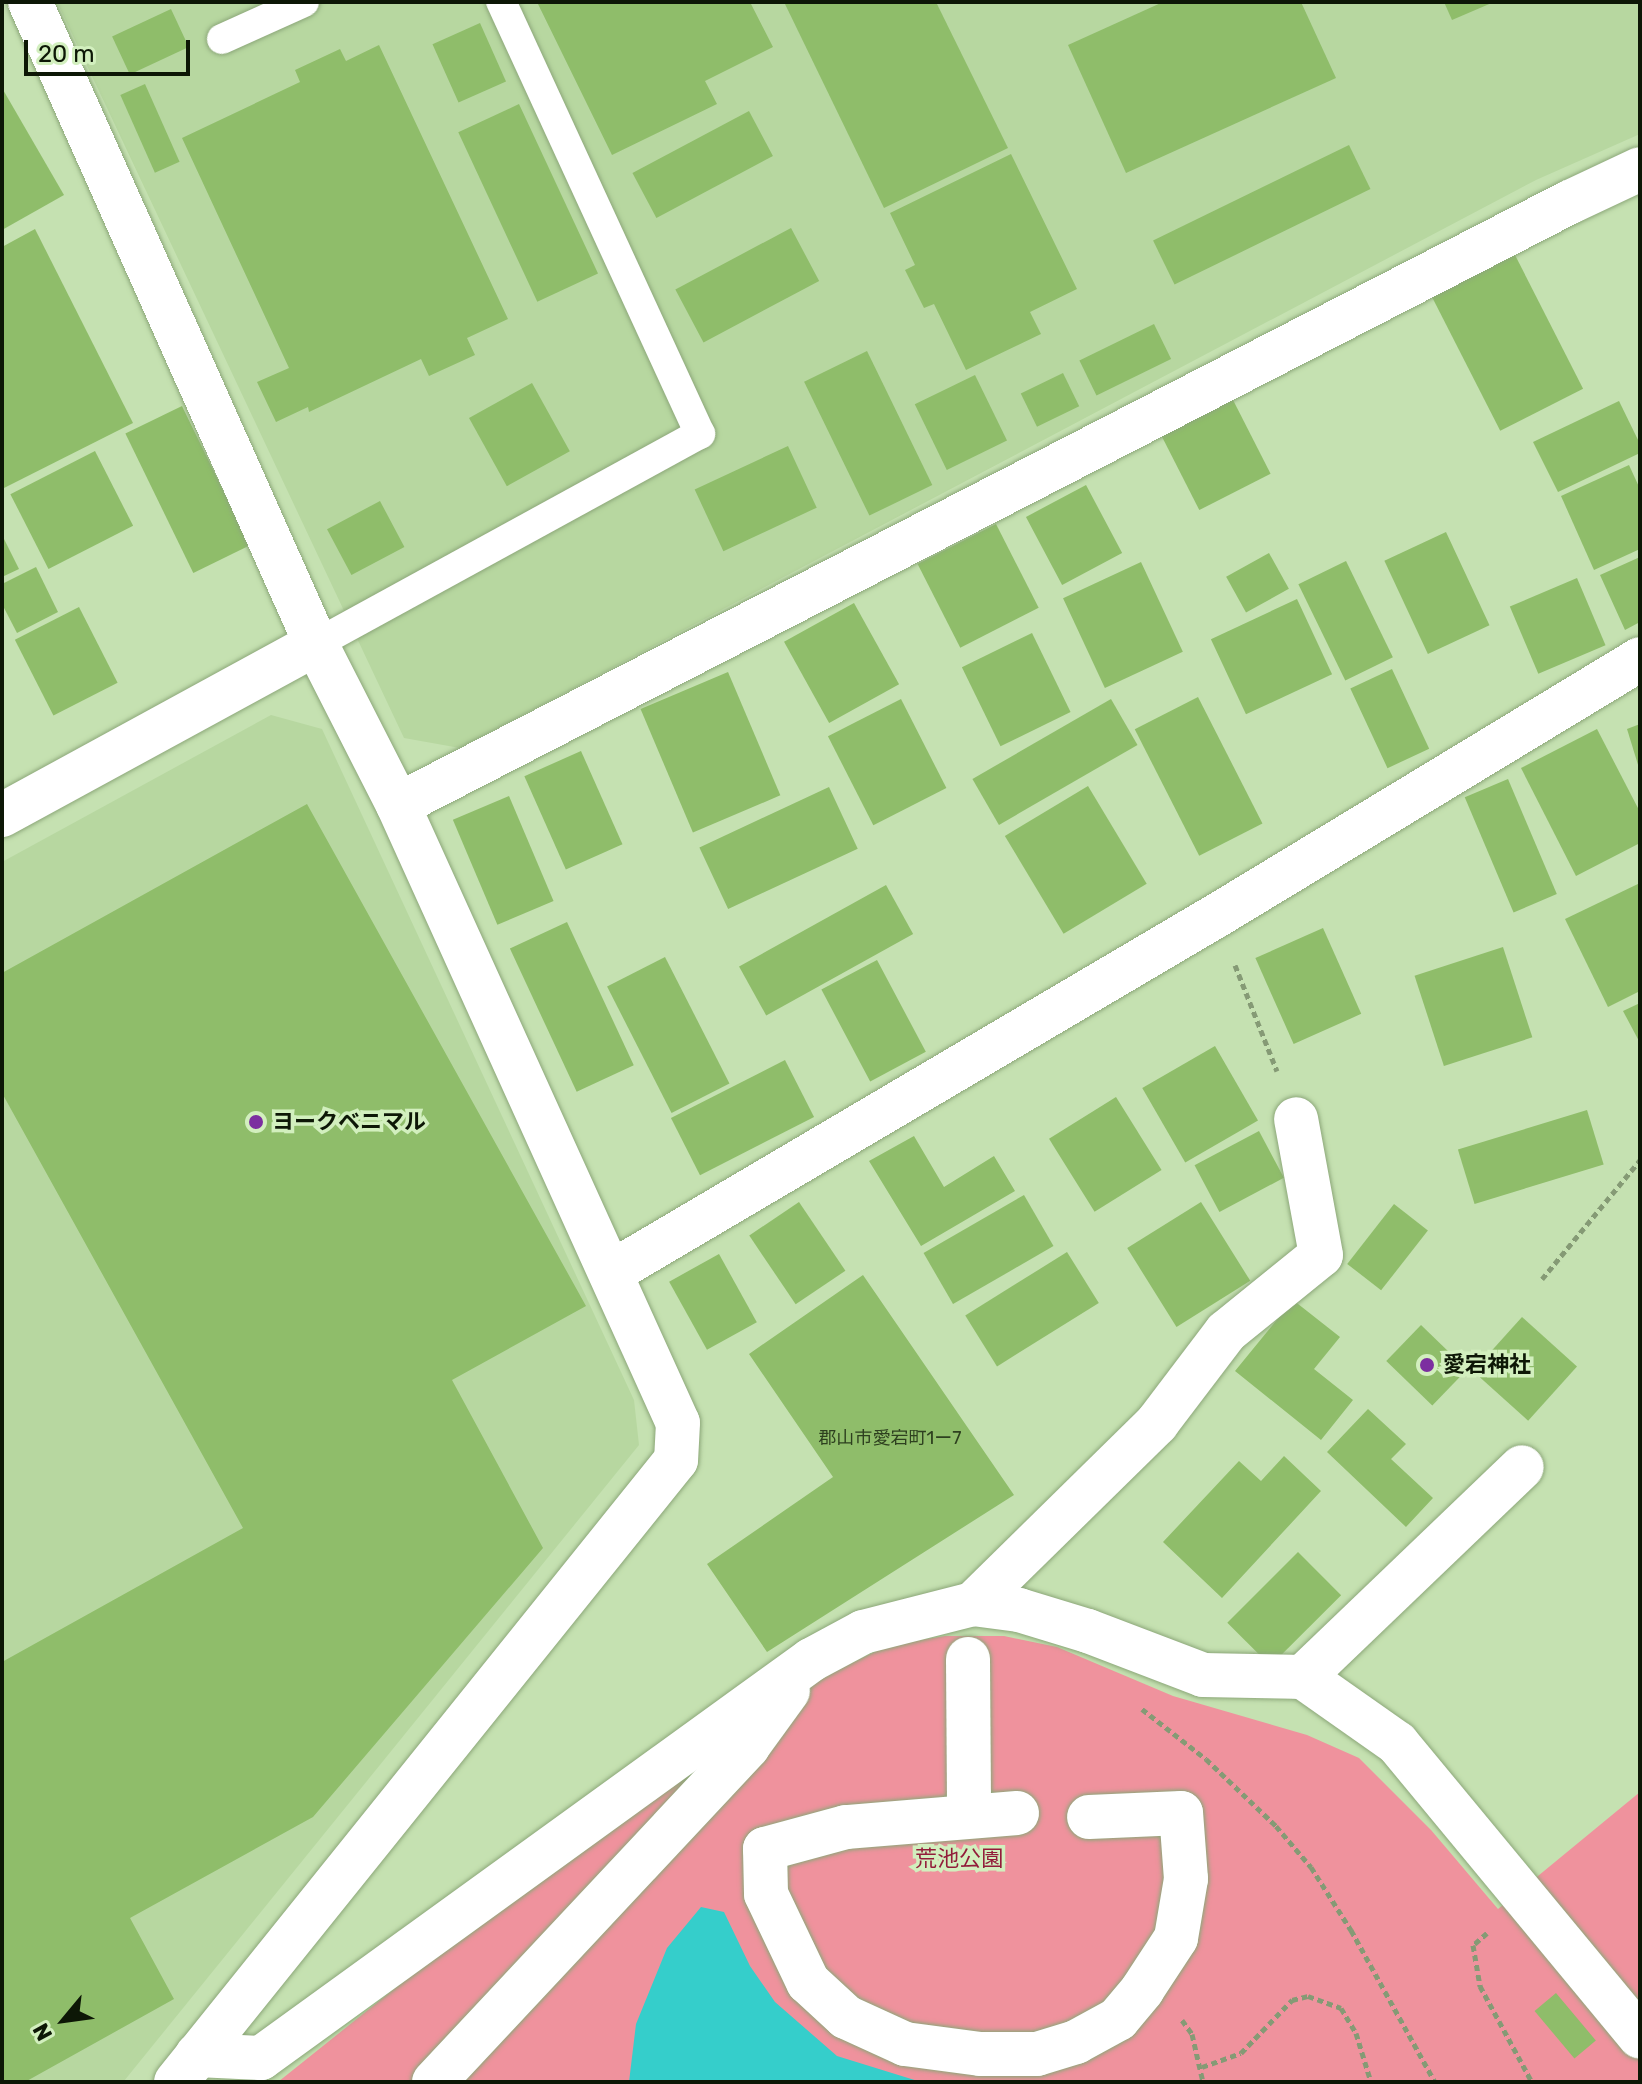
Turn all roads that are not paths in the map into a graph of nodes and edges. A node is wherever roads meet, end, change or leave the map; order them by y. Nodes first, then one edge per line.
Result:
1 (30, 2) edge
2 (304, 2) edge
3 (501, 2) edge
4 (222, 39) dead end
5 (1640, 169) edge
6 (316, 644) junction
7 (1640, 659) edge
8 (398, 805) junction
9 (2, 815) edge
10 (1296, 1119) road end
11 (612, 1272) junction
12 (1522, 1467) dead end
13 (973, 1604) junction
14 (968, 1659) dead end
15 (811, 1660) junction
16 (1303, 1677) junction
17 (1017, 1813) dead end
18 (969, 1815) junction
19 (1089, 1817) dead end
20 (1640, 2037) edge
21 (186, 2069) edge
22 (434, 2082) edge

1 - 6 street
2 - 4 lane
3 - 6 lane
5 - 8 street
6 - 8 street
6 - 9 street
7 - 11 street
8 - 11 street
10 - 13 street
11 - 21 street
12 - 16 street
13 - 15 street
13 - 16 street
14 - 18 street
15 - 21 street
15 - 22 street
16 - 20 street
17 - 18 street
18 - 19 street

